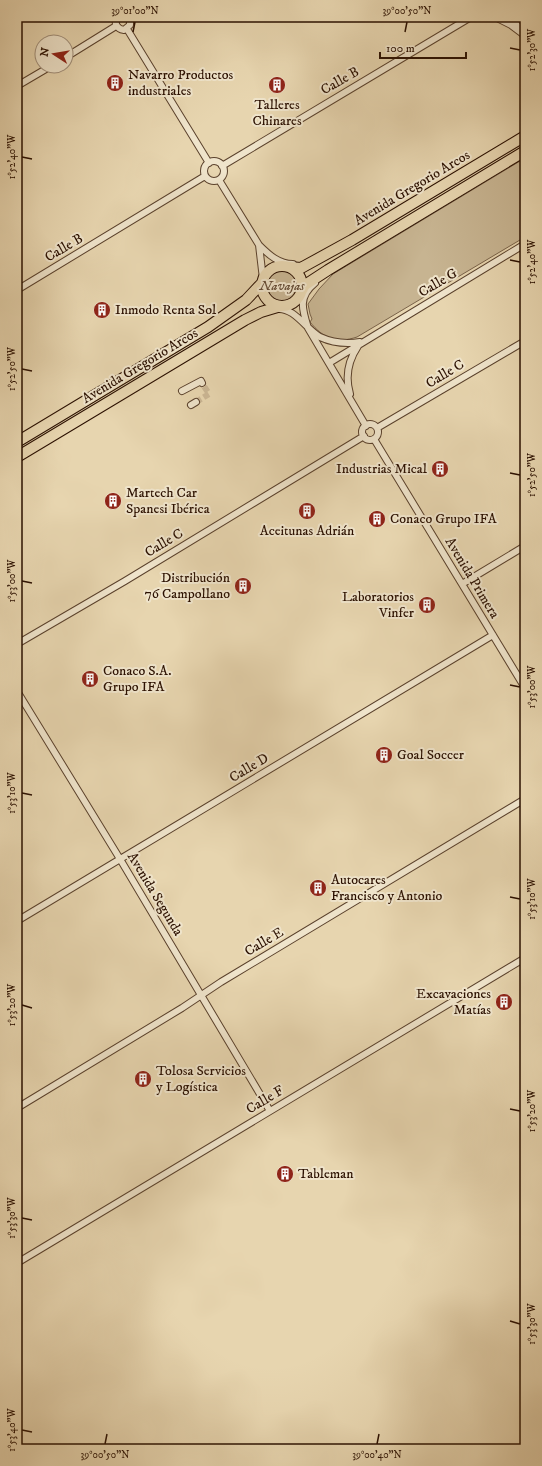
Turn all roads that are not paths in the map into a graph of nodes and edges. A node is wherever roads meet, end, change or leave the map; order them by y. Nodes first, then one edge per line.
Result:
1 (118, 17) edge
2 (129, 17) edge
3 (471, 17) edge
4 (495, 17) edge
5 (512, 17) edge
6 (116, 26) junction
7 (127, 29) junction
8 (524, 36) edge
9 (74, 52) edge
10 (37, 74) edge
11 (17, 86) edge
12 (525, 136) edge
13 (525, 151) edge
14 (209, 163) junction
15 (222, 166) junction
16 (205, 176) junction
17 (219, 180) junction
18 (525, 244) edge
19 (259, 246) junction
20 (284, 264) junction
21 (263, 281) junction
22 (17, 290) edge
23 (301, 296) junction
24 (284, 308) junction
25 (308, 328) junction
26 (525, 341) edge
27 (362, 342) junction
28 (329, 363) junction
29 (202, 383) dead end
30 (182, 391) dead end
31 (354, 405) junction
32 (366, 426) junction
33 (377, 428) junction
34 (364, 436) junction
35 (374, 439) junction
36 (17, 442) edge
37 (17, 457) edge
38 (525, 546) edge
39 (462, 584) junction
40 (493, 635) junction
41 (17, 644) edge
42 (524, 684) edge
43 (17, 691) edge
44 (525, 799) edge
45 (120, 859) junction
46 (17, 921) edge
47 (525, 958) edge
48 (201, 996) junction
49 (17, 1108) edge
50 (270, 1111) junction
51 (17, 1263) edge

1 - 6 street
2 - 7 street
3 - 15 street, Calle B
4 - 8 street
5 - 8 street
6 - 7 street
6 - 9 street
7 - 14 street
10 - 11 street
12 - 20 main road, Avenida Gregorio Arcos
13 - 23 main road, Avenida Gregorio Arcos
14 - 15 street
14 - 16 street
15 - 17 street
16 - 17 street
16 - 22 street, Calle B
17 - 19 street
18 - 27 street, Calle G
19 - 20 street
19 - 21 street
20 - 21 main road
20 - 23 main road
21 - 24 main road
21 - 36 main road, Avenida Gregorio Arcos
23 - 24 main road
23 - 25 street
24 - 25 street
24 - 37 main road, Avenida Gregorio Arcos
25 - 27 street, Calle G
25 - 28 street
26 - 33 street, Calle C
27 - 28 street, Calle G
27 - 31 street, Calle G
28 - 31 street
29 - 30 street
31 - 32 street
32 - 33 street
32 - 34 street
33 - 35 street
34 - 35 street
34 - 41 street, Calle C
35 - 39 street, Avenida Primera
38 - 39 street
39 - 40 street, Avenida Primera
40 - 42 street, Avenida Primera
40 - 45 street, Calle D
43 - 45 street, Avenida Segunda
44 - 48 street, Calle E
45 - 46 street, Calle D
45 - 48 street, Avenida Segunda
47 - 50 street, Calle F
48 - 49 street, Calle E
48 - 50 street, Avenida Segunda
50 - 51 street, Calle F

